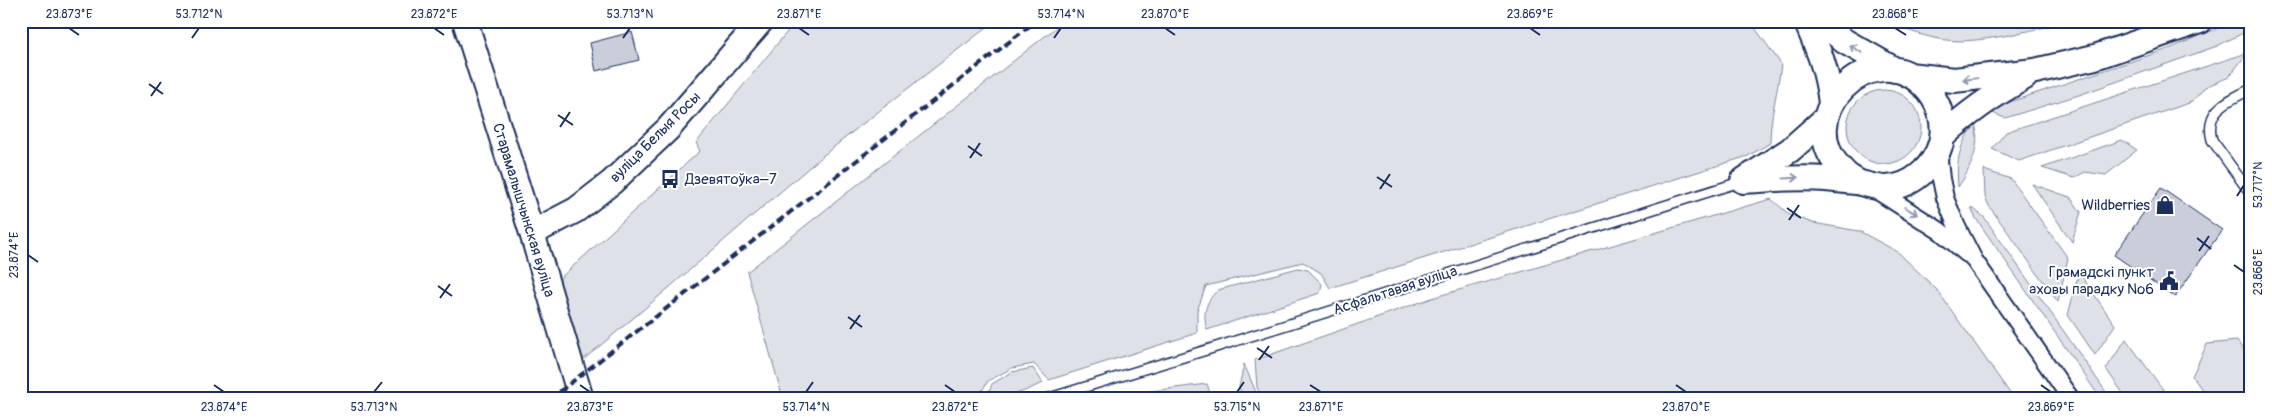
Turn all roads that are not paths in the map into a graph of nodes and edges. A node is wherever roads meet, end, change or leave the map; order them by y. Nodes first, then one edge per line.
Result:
1 (465, 21) edge
2 (762, 21) edge
3 (1806, 21) edge
4 (1822, 21) edge
5 (2200, 21) edge
6 (2036, 71) junction
7 (1902, 73) junction
8 (2251, 89) edge
9 (1828, 111) junction
10 (1940, 144) junction
11 (1743, 181) junction
12 (1864, 184) junction
13 (2251, 194) edge
14 (532, 233) junction
15 (1974, 260) junction
16 (581, 399) edge
17 (1046, 399) edge
18 (2071, 399) edge

1 - 14 street, Старамалышчынская вуліца
2 - 14 street, вуліца Белыя Росы
3 - 9 street
7 -> 4 street
5 - 6 street
6 -> 7 street
6 - 10 street
7 - 9 street
7 - 10 street
8 - 13 lane
9 - 11 street
9 - 12 street
10 - 12 street
10 - 15 street
11 -> 12 street
11 - 17 lane, Асфальтавая вуліца
12 -> 15 street
14 - 16 street, Старамалышчынская вуліца
15 - 18 street

